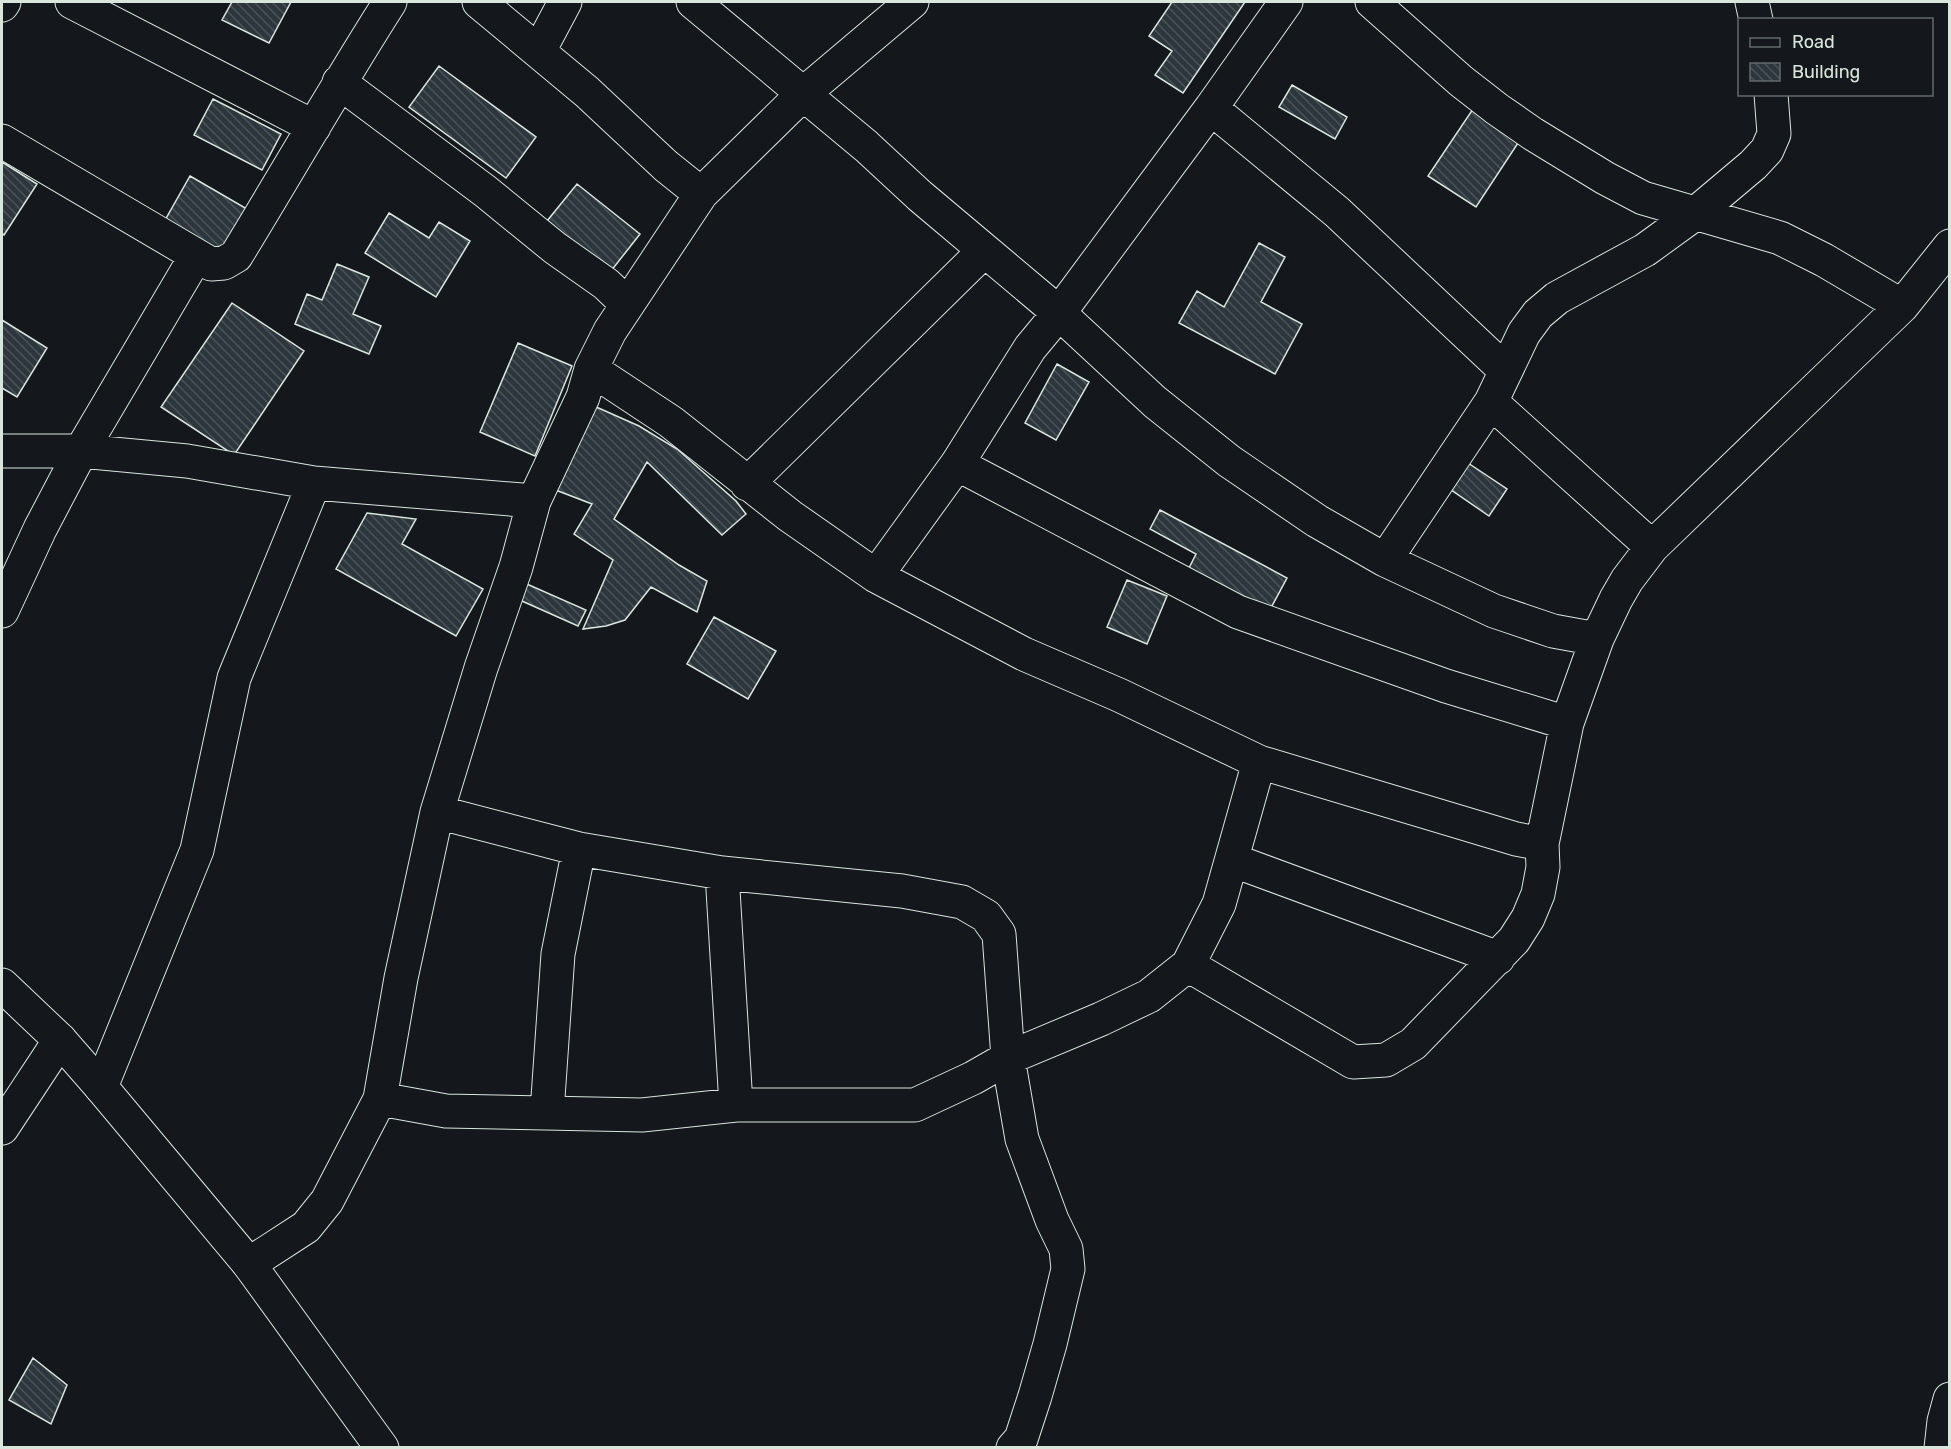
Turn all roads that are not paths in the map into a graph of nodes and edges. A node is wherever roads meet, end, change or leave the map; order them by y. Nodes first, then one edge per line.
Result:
1 (72, 2) edge
2 (390, 2) edge
3 (479, 2) edge
4 (565, 2) edge
5 (693, 2) edge
6 (1286, 2) edge
7 (1372, 2) edge
8 (1752, 2) edge
9 (896, 6) edge
10 (1756, 18) edge
11 (539, 51) junction
12 (339, 82) junction
13 (803, 94) junction
14 (1771, 96) edge
15 (1211, 108) junction
16 (314, 127) junction
17 (2, 141) edge
18 (701, 194) junction
19 (1696, 213) junction
20 (1950, 246) edge
21 (984, 251) junction
22 (196, 256) junction
23 (627, 304) junction
24 (1902, 306) junction
25 (1059, 313) junction
26 (591, 369) junction
27 (1504, 370) junction
28 (1491, 402) junction
29 (2, 451) edge
30 (81, 451) junction
31 (957, 464) junction
32 (314, 483) junction
33 (747, 484) junction
34 (534, 501) junction
35 (1652, 547) junction
36 (1385, 560) junction
37 (876, 576) junction
38 (2, 612) edge
39 (1597, 639) junction
40 (1567, 723) junction
41 (1258, 762) junction
42 (437, 812) junction
43 (1542, 844) junction
44 (579, 849) junction
45 (1232, 860) junction
46 (722, 873) junction
47 (1498, 958) junction
48 (1188, 965) junction
49 (2, 985) edge
50 (60, 1040) junction
51 (1008, 1058) junction
52 (101, 1087) junction
53 (380, 1099) junction
54 (736, 1106) junction
55 (547, 1112) junction
56 (2, 1128) edge
57 (249, 1264) junction
58 (1950, 1399) edge
59 (382, 1448) edge
60 (1013, 1448) edge
61 (1941, 1448) edge

1 - 16 street
2 - 12 street
3 - 11 street
4 - 11 street
5 - 13 street
6 - 15 street
7 - 19 street
8 - 10 street
9 - 13 street
11 - 18 street
12 - 16 street
12 - 23 street
13 - 18 street
13 - 21 street
14 - 19 street
15 - 25 street
15 - 27 street
16 - 22 street
17 - 22 street
18 - 23 street
19 - 24 street
19 - 27 street
20 - 24 street
21 - 25 street
21 - 33 street
22 - 30 street
23 - 26 street
24 - 35 street
25 - 31 street
25 - 36 street
26 - 33 street
26 - 34 street
27 - 28 street
28 - 35 street
28 - 36 street
29 - 30 street
30 - 32 street
30 - 38 street
31 - 37 street
31 - 40 street
32 - 34 street
32 - 52 street
33 - 37 street
34 - 42 street
35 - 39 street
36 - 39 street
37 - 41 street
39 - 40 street
40 - 43 street
41 - 43 street
41 - 45 street
42 - 44 street
42 - 53 street
43 - 47 street
44 - 46 street
44 - 55 street
45 - 47 street
45 - 48 street
46 - 51 street
46 - 54 street
47 - 48 street
48 - 51 street
49 - 50 street
50 - 52 street
50 - 56 street
51 - 54 street
51 - 60 street
52 - 57 street
53 - 55 street
53 - 57 street
54 - 55 street
57 - 59 street
58 - 61 street

